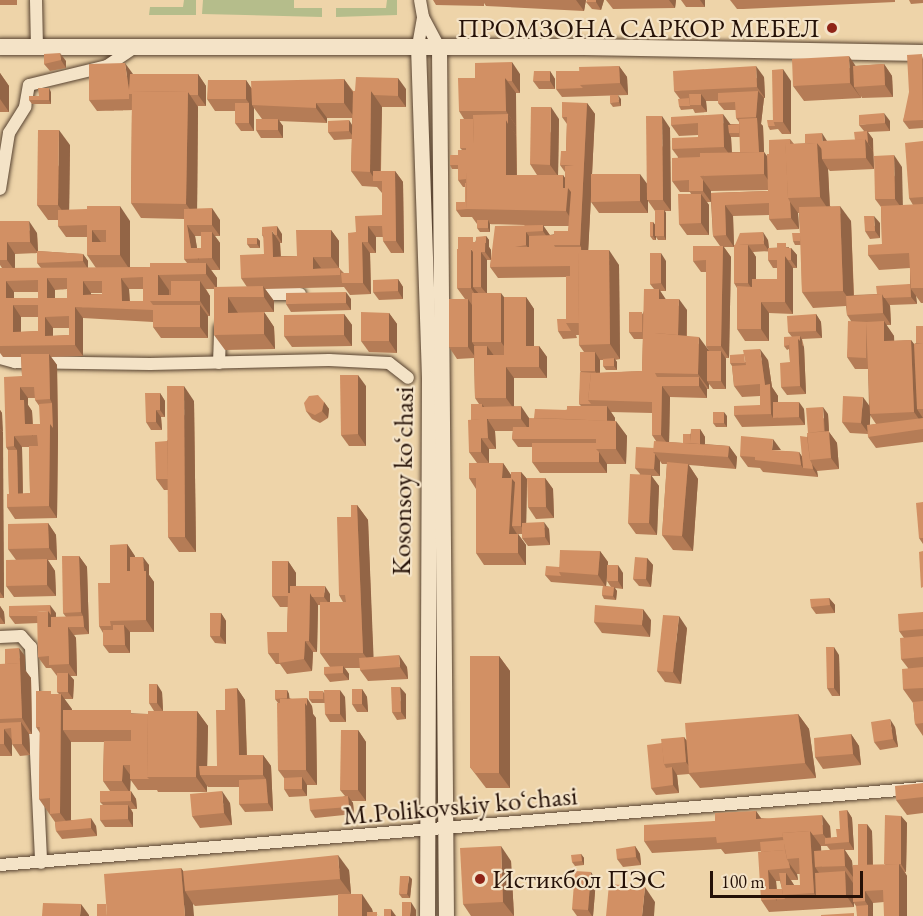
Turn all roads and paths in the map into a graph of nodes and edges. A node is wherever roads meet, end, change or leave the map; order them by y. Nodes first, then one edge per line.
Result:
1 (36, 0) edge
2 (420, 0) edge
3 (423, 17) junction
4 (0, 46) edge
5 (37, 46) junction
6 (138, 46) junction
7 (418, 46) junction
8 (439, 46) junction
9 (923, 52) edge
10 (0, 189) edge
11 (238, 294) edge
12 (310, 294) edge
13 (220, 309) edge
14 (0, 358) edge
15 (219, 363) junction
16 (408, 378) dead end
17 (0, 637) edge
18 (923, 788) edge
19 (445, 831) junction
20 (425, 832) junction
21 (41, 863) junction
22 (0, 865) edge
23 (427, 916) edge
24 (446, 916) edge

1 - 5 street
2 - 3 street
3 - 7 street
3 - 8 street
4 - 5 main road
5 - 6 main road
6 - 7 main road
6 - 10 street
7 - 8 main road
7 - 20 street, Kosonsoy koʻchasi
8 - 9 main road
8 - 19 street, Kosonsoy koʻchasi
11 - 12 street
13 - 15 street
14 - 15 street, Kosonsoy koʻchasi
15 - 16 street, Kosonsoy koʻchasi
17 - 21 street
18 - 19 street, M.Polikovskiy koʻchasi
19 - 20 street, M.Polikovskiy koʻchasi
19 - 24 street, Kosonsoy koʻchasi
20 - 21 street, M.Polikovskiy koʻchasi
20 - 23 street, Kosonsoy koʻchasi
21 - 22 street, M.Polikovskiy koʻchasi

